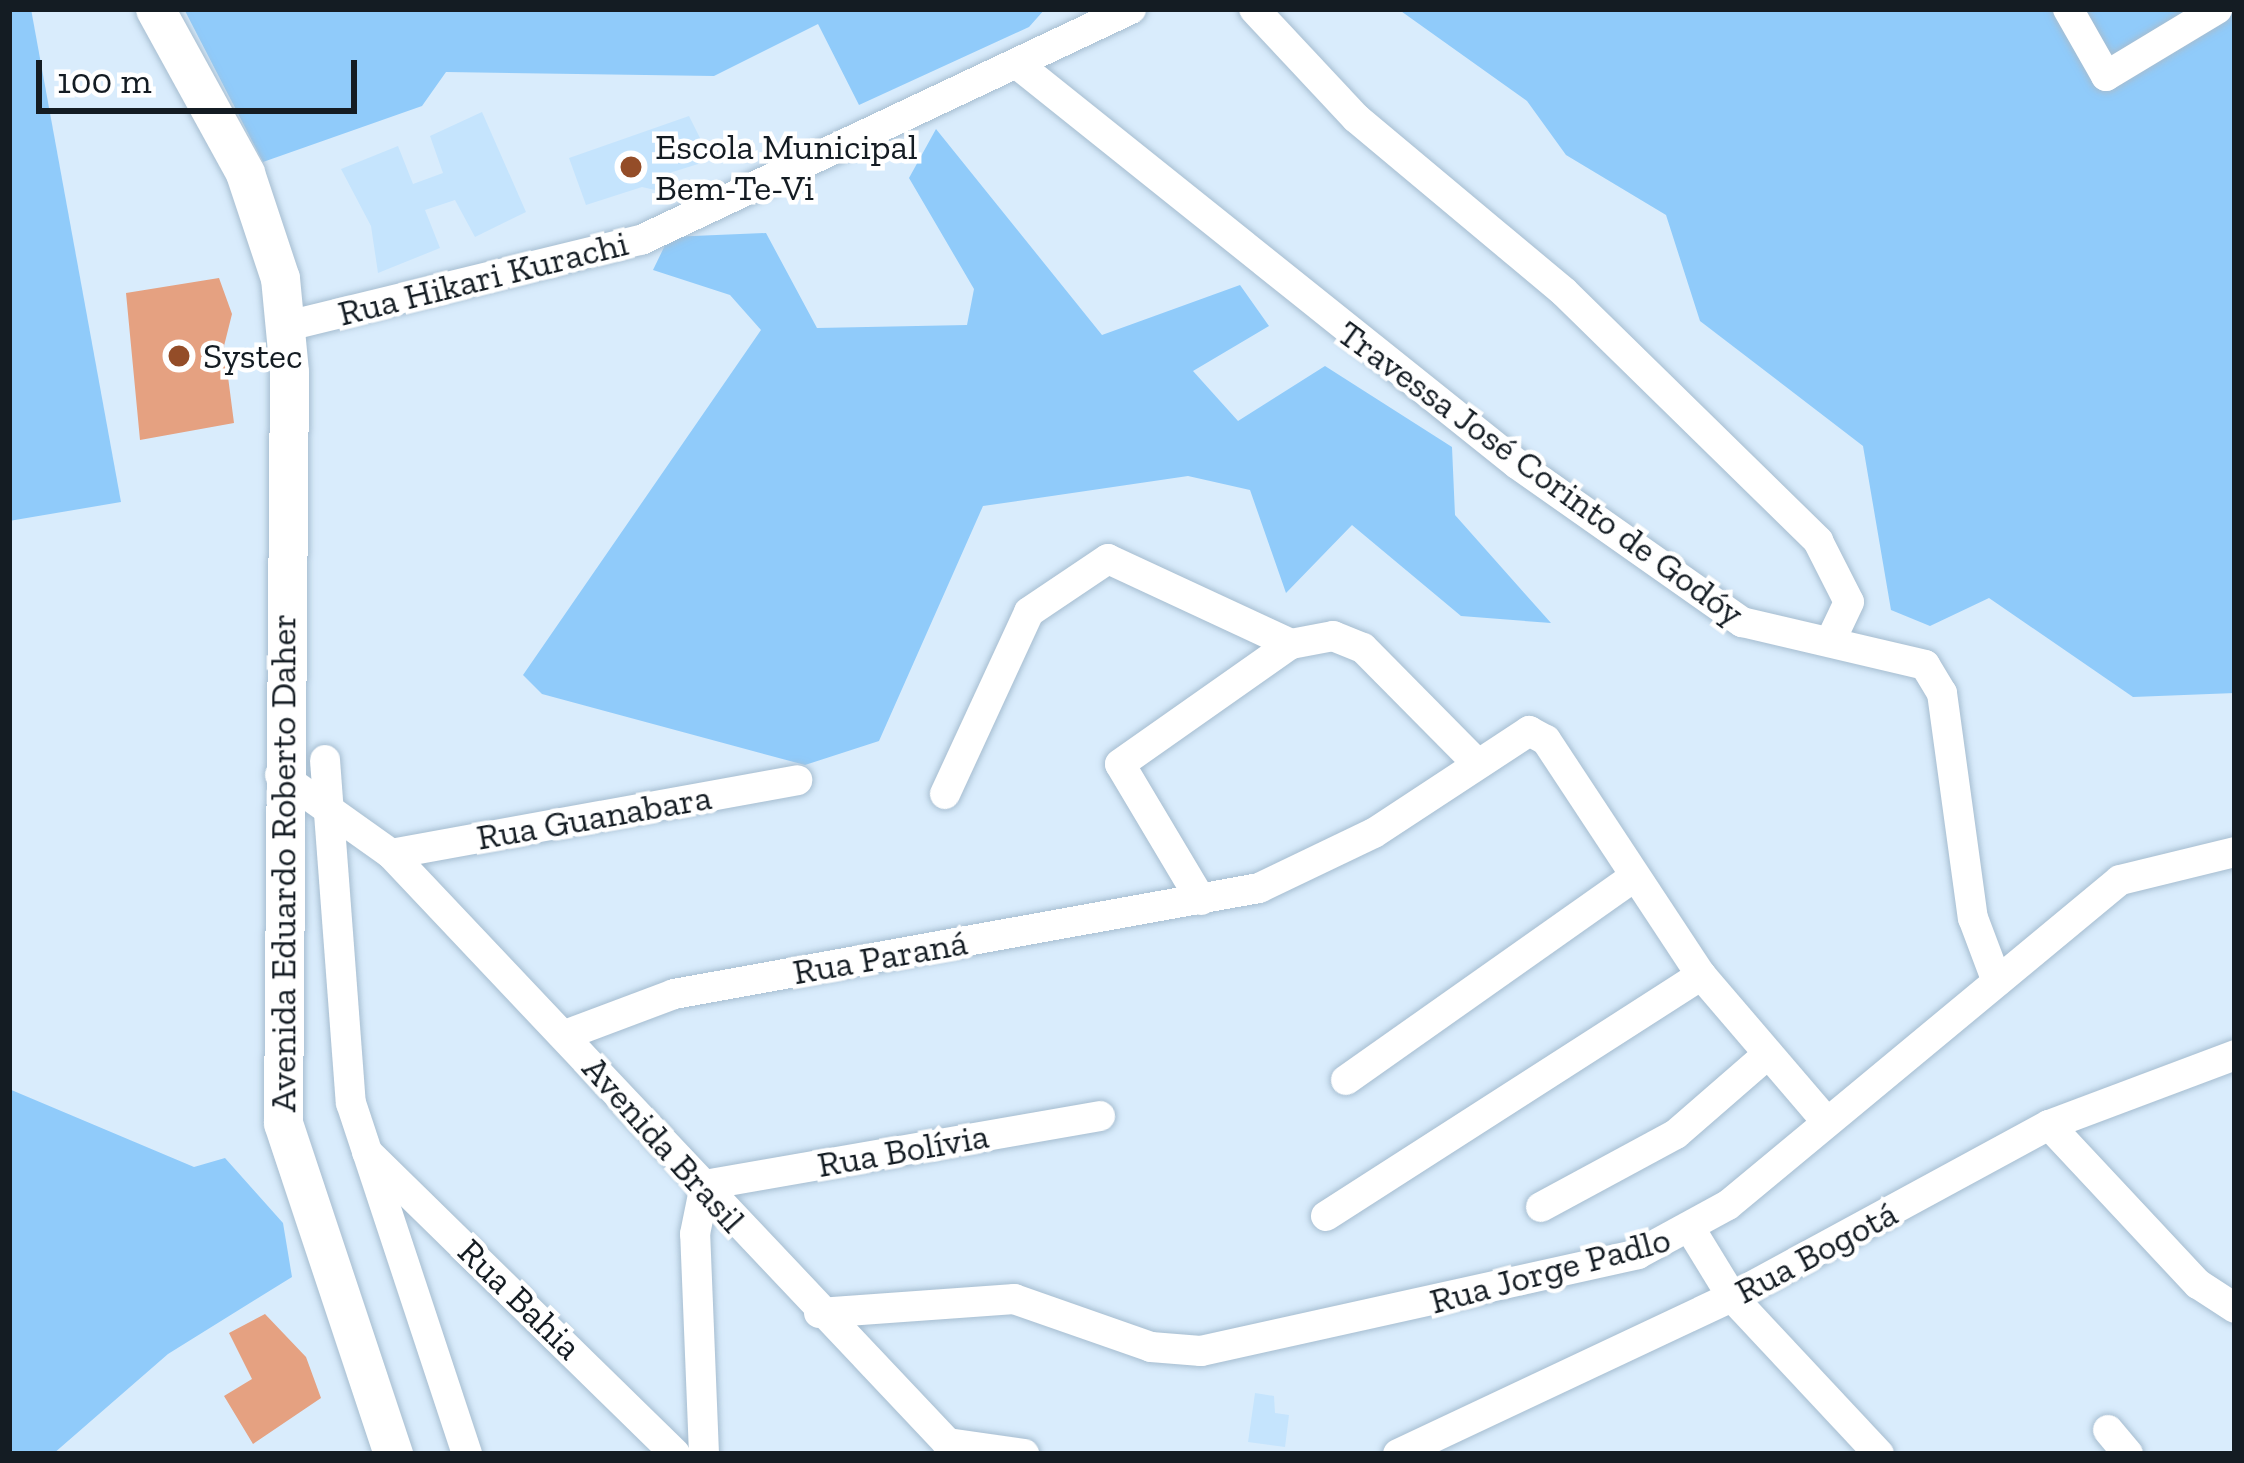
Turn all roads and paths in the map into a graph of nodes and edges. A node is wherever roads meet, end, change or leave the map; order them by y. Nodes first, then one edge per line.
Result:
1 (155, 9) edge
2 (1131, 9) edge
3 (1254, 9) edge
4 (2068, 9) edge
5 (2217, 9) edge
6 (1021, 67) junction
7 (287, 326) junction
8 (1830, 643) junction
9 (1291, 644) junction
10 (283, 725) junction
11 (325, 760) junction
12 (1475, 761) junction
13 (280, 775) junction
14 (796, 780) dead end
15 (945, 794) dead end
16 (331, 813) junction
17 (380, 844) junction
18 (2235, 851) edge
19 (1631, 879) junction
20 (1201, 900) junction
21 (1701, 975) junction
22 (1996, 982) junction
23 (565, 1035) junction
24 (1768, 1054) junction
25 (2235, 1055) edge
26 (1346, 1080) dead end
27 (1100, 1116) dead end
28 (1826, 1121) junction
29 (2049, 1125) junction
30 (362, 1147) junction
31 (705, 1185) junction
32 (1541, 1207) dead end
33 (1326, 1216) dead end
34 (1691, 1230) junction
35 (1732, 1297) junction
36 (2235, 1308) edge
37 (819, 1313) junction
38 (953, 1449) edge
39 (393, 1454) edge
40 (467, 1454) edge
41 (675, 1454) edge
42 (704, 1454) edge
43 (1024, 1454) edge
44 (1398, 1454) edge
45 (1880, 1454) edge

1 - 7 main road, Avenida Eduardo Roberto Daher
2 - 6 street, Rua Hikari Kurachi
3 - 8 street
4 - 5 street
6 - 7 street, Rua Hikari Kurachi
6 - 8 street, Travessa José Corinto de Godóy
7 - 10 main road, Avenida Eduardo Roberto Daher
8 - 22 street, Travessa José Corinto de Godóy
9 - 12 street
9 - 15 street
9 - 20 street
10 - 11 street, Avenida Brasil
10 - 13 main road, Avenida Eduardo Roberto Daher
11 - 16 street
11 - 17 street, Avenida Brasil
12 - 19 street, Rua Paraná
12 - 20 street, Rua Paraná
13 - 16 street, Avenida Brasil
13 - 39 main road, Avenida Eduardo Roberto Daher
14 - 17 street, Rua Guanabara
16 - 17 street, Avenida Brasil
16 - 30 street
17 - 23 street, Avenida Brasil
18 - 22 street, Rua Jorge Padlo
19 - 21 street
19 - 26 street
20 - 23 street, Rua Paraná
21 - 24 street
21 - 33 street
22 - 28 street, Rua Jorge Padlo
23 - 31 street, Avenida Brasil
24 - 28 street
24 - 32 street
25 - 29 street, Rua Bogotá
27 - 31 street, Rua Bolívia
28 - 34 street, Rua Jorge Padlo
29 - 35 street, Rua Bogotá
29 - 36 street
30 - 40 street
30 - 41 street, Rua Bahia
31 - 37 street, Avenida Brasil
31 - 42 street
34 - 35 street
34 - 37 street, Rua Jorge Padlo
35 - 44 street, Rua Bogotá
35 - 45 street
37 - 38 street, Avenida Brasil
38 - 43 street

